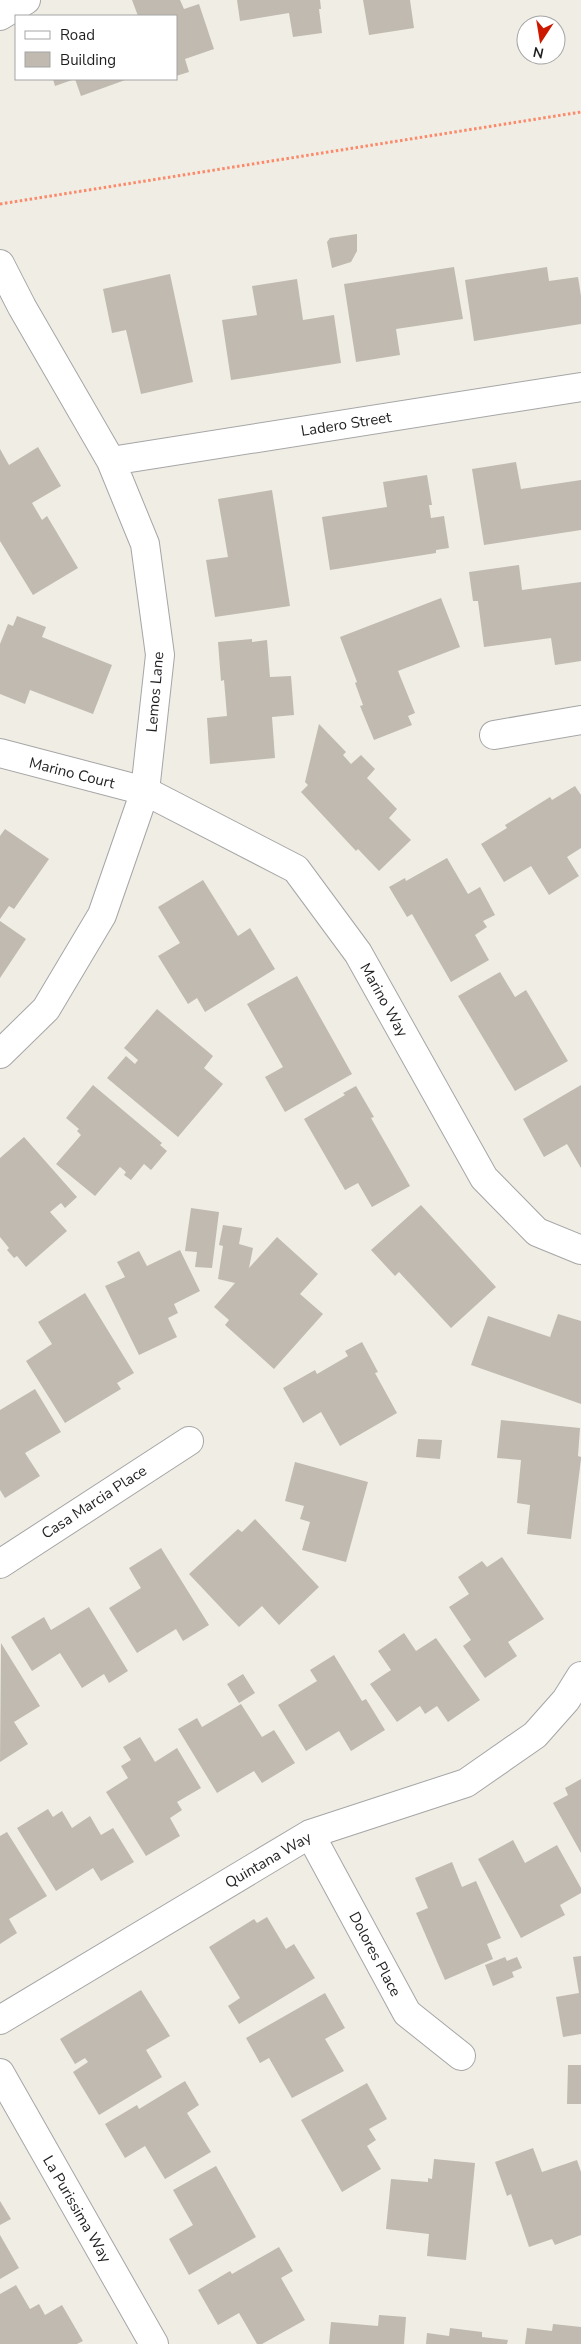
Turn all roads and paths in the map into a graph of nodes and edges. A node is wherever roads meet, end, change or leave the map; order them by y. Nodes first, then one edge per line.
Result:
1 (26, 0) edge
2 (0, 16) edge
3 (581, 112) edge
4 (0, 204) edge
5 (0, 264) edge
6 (581, 387) edge
7 (112, 461) junction
8 (581, 720) edge
9 (494, 735) dead end
10 (0, 754) edge
11 (145, 791) junction
12 (0, 1054) edge
13 (581, 1250) edge
14 (189, 1441) dead end
15 (0, 1564) edge
16 (581, 1676) edge
17 (310, 1834) junction
18 (0, 2020) edge
19 (461, 2056) dead end
20 (0, 2073) edge
21 (154, 2344) edge

1 - 2 street
3 - 4 path
5 - 7 street, Lemos Lane
6 - 7 street, Ladero Street
7 - 11 street, Lemos Lane
8 - 9 street
10 - 11 street, Marino Court
11 - 12 street, Lemos Lane
11 - 13 street, Marino Way
14 - 15 street, Casa Marcia Place
16 - 17 street, Quintana Way
17 - 18 street, Quintana Way
17 - 19 street, Dolores Place
20 - 21 street, La Purissima Way

